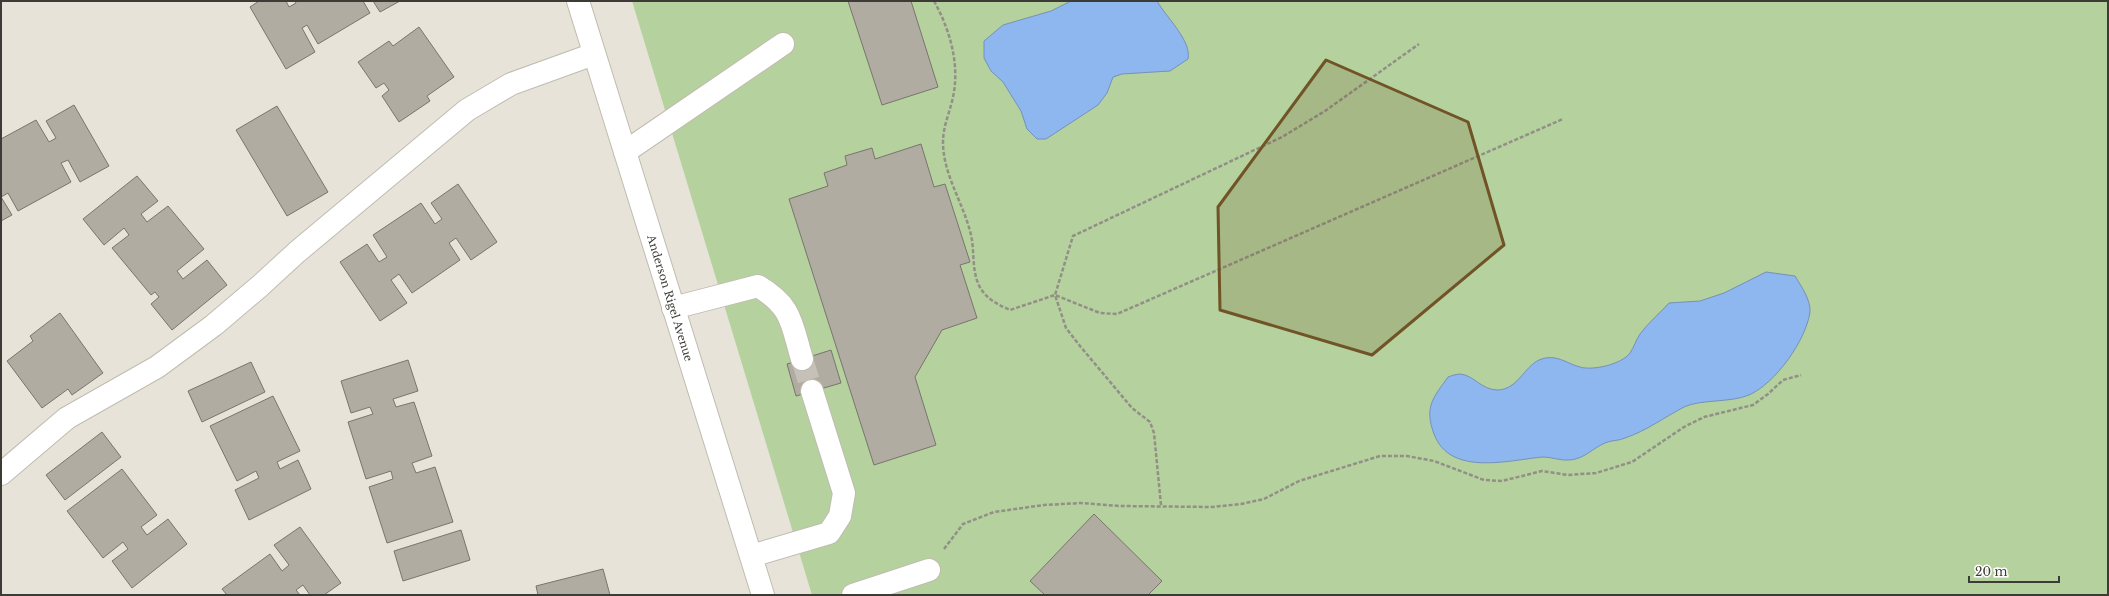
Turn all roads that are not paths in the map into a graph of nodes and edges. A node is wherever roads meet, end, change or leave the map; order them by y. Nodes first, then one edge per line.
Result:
1 (578, 1) edge
2 (783, 44) dead end
3 (594, 54) junction
4 (625, 152) junction
5 (673, 308) junction
6 (802, 359) tunnel mouth
7 (812, 391) tunnel mouth
8 (1, 474) edge
9 (751, 556) junction
10 (929, 570) road end
11 (763, 595) edge
12 (853, 595) edge

1 - 3 street, Anderson Rigel Avenue
2 - 4 street
3 - 4 street, Anderson Rigel Avenue
3 - 8 street
4 - 5 street, Anderson Rigel Avenue
5 - 6 street
5 - 9 street, Anderson Rigel Avenue
7 - 9 street
9 - 11 street, Anderson Rigel Avenue
10 - 12 street

